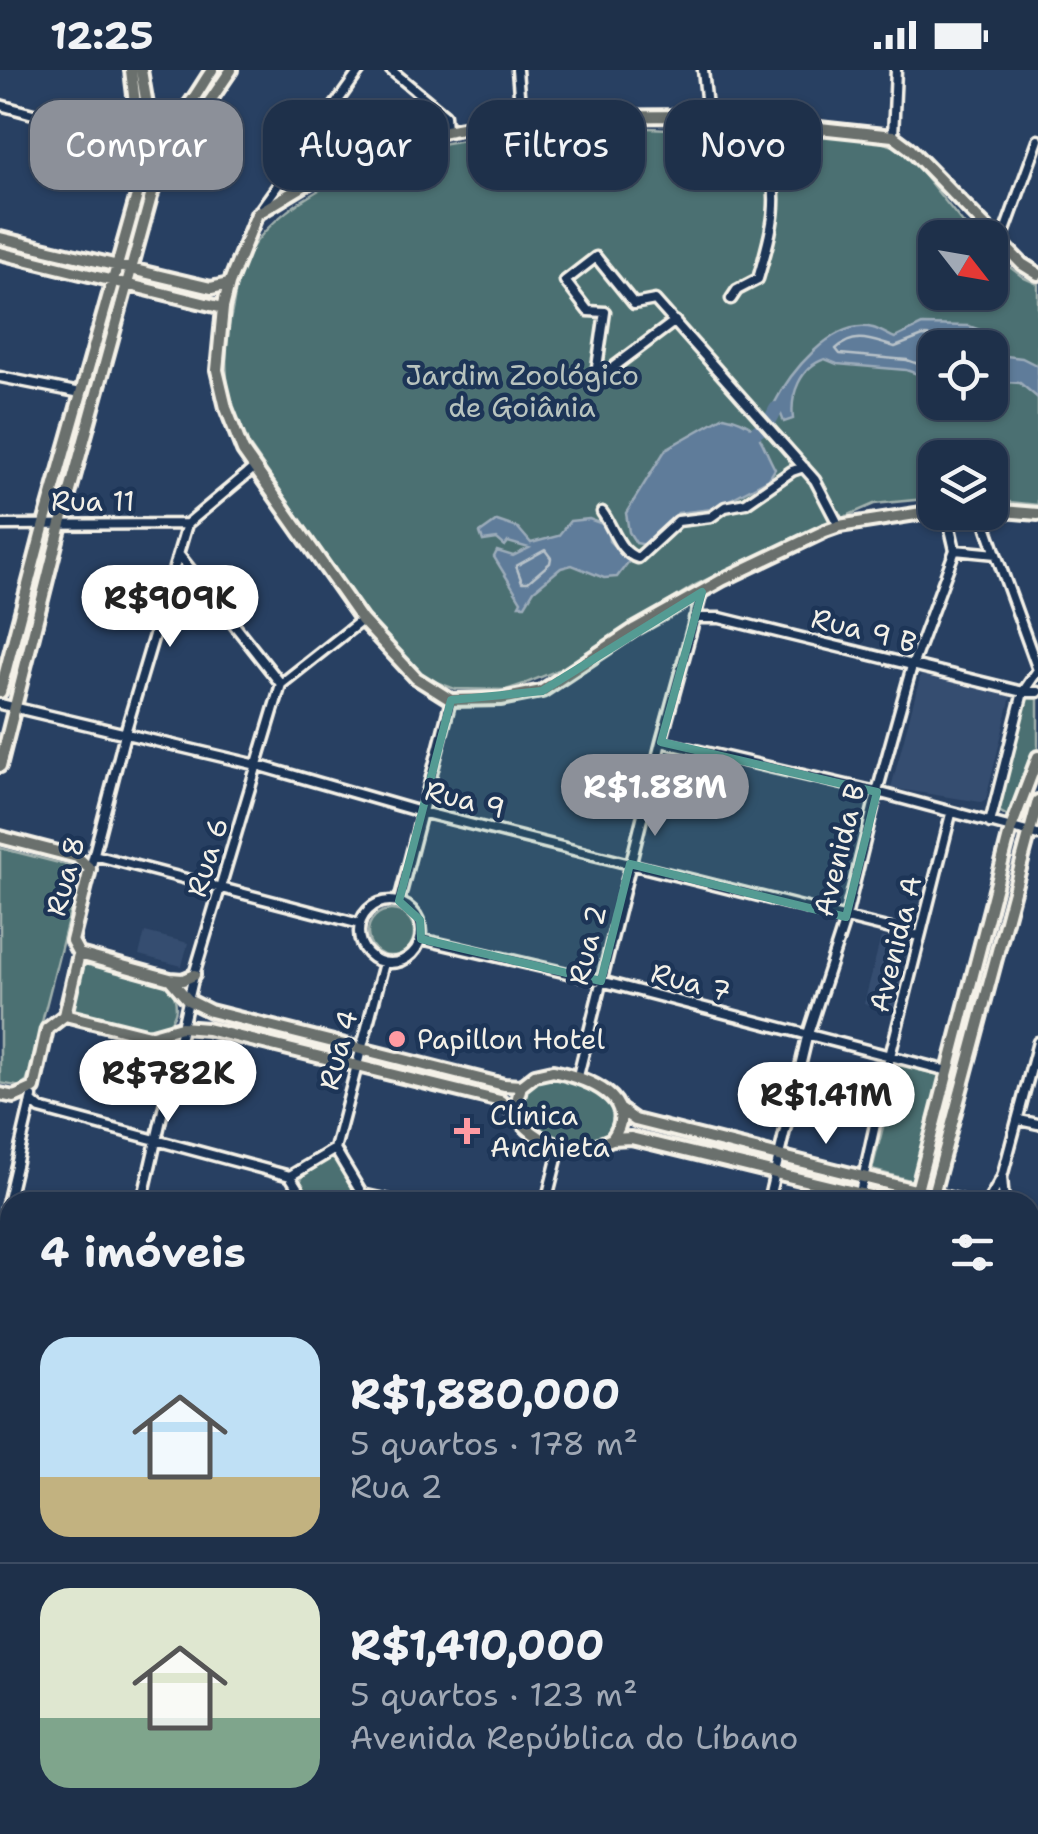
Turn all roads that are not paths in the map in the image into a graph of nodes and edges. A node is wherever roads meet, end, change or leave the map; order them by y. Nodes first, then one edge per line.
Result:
1 (131, 70) edge
2 (141, 70) edge
3 (212, 70) edge
4 (232, 70) edge
5 (360, 70) edge
6 (391, 70) edge
7 (516, 70) edge
8 (703, 70) edge
9 (896, 70) edge
10 (138, 100) edge
11 (144, 100) edge
12 (191, 100) edge
13 (211, 100) edge
14 (337, 100) edge
15 (428, 100) edge
16 (520, 100) edge
17 (706, 100) edge
18 (0, 105) edge
19 (30, 113) edge
20 (821, 128) edge
21 (892, 136) junction
22 (1038, 140) edge
23 (138, 190) edge
24 (152, 190) edge
25 (274, 190) edge
26 (297, 190) edge
27 (776, 190) edge
28 (258, 214) junction
29 (1008, 218) joint
30 (980, 220) edge
31 (1003, 220) edge
32 (0, 238) edge
33 (1008, 249) edge
34 (0, 253) edge
35 (117, 268) junction
36 (1038, 274) edge
37 (129, 277) junction
38 (115, 281) junction
39 (228, 284) junction
40 (212, 288) junction
41 (731, 299) dead end
42 (208, 302) junction
43 (223, 308) junction
44 (675, 321) junction
45 (0, 377) edge
46 (80, 393) junction
47 (804, 467) junction
48 (254, 468) junction
49 (1008, 511) edge
50 (602, 512) dead end
51 (1038, 514) edge
52 (918, 515) edge
53 (44, 524) junction
54 (61, 524) junction
55 (187, 524) junction
56 (0, 525) edge
57 (839, 526) junction
58 (950, 530) edge
59 (988, 530) edge
60 (955, 550) junction
61 (996, 554) junction
62 (180, 555) junction
63 (702, 592) junction
64 (694, 618) junction
65 (362, 620) junction
66 (912, 666) junction
67 (1038, 670) edge
68 (281, 684) junction
69 (0, 692) edge
70 (1023, 692) junction
71 (1038, 692) edge
72 (451, 700) junction
73 (0, 704) edge
74 (15, 708) junction
75 (124, 736) junction
76 (661, 742) junction
77 (1038, 757) edge
78 (258, 764) junction
79 (0, 766) edge
80 (876, 792) junction
81 (1038, 800) edge
82 (422, 812) junction
83 (950, 814) junction
84 (990, 823) junction
85 (1011, 828) junction
86 (1033, 833) edge
87 (0, 836) edge
88 (94, 855) junction
89 (630, 864) junction
90 (90, 869) junction
91 (221, 888) junction
92 (399, 902) junction
93 (846, 917) junction
94 (360, 924) junction
95 (920, 936) junction
96 (421, 939) junction
97 (79, 954) junction
98 (384, 963) junction
99 (194, 975) junction
100 (170, 979) junction
101 (601, 981) junction
102 (188, 1000) junction
103 (65, 1015) junction
104 (182, 1028) junction
105 (149, 1036) junction
106 (807, 1036) junction
107 (1038, 1042) edge
108 (361, 1049) junction
109 (174, 1056) junction
110 (890, 1056) junction
111 (356, 1066) junction
112 (441, 1070) junction
113 (948, 1070) junction
114 (578, 1076) junction
115 (520, 1086) junction
116 (436, 1087) junction
117 (34, 1088) junction
118 (0, 1094) edge
119 (32, 1101) junction
120 (621, 1110) junction
121 (514, 1112) junction
122 (1019, 1120) junction
123 (1038, 1124) edge
124 (612, 1140) junction
125 (154, 1141) junction
126 (560, 1147) junction
127 (335, 1148) junction
128 (779, 1154) junction
129 (774, 1173) junction
130 (290, 1176) junction
131 (1002, 1177) junction
132 (862, 1178) junction
133 (10, 1192) edge
134 (144, 1192) edge
135 (300, 1192) edge
136 (361, 1192) edge
137 (549, 1192) edge
138 (770, 1192) edge
139 (836, 1192) edge
140 (860, 1192) edge
141 (902, 1192) edge
142 (917, 1192) edge
143 (934, 1192) edge
144 (994, 1192) edge
145 (1003, 1192) edge

1 - 10 main road
2 - 11 main road
3 - 12 main road
4 - 13 main road
5 - 14 street
6 - 15 street
7 - 16 street
8 - 17 street
9 - 21 street
18 - 19 street
20 - 21 main road
21 - 30 main road
22 - 29 street
23 - 35 main road
24 - 37 main road
25 - 28 street
26 - 28 main road
27 - 41 street
28 - 39 main road
29 - 31 street
32 - 35 main road
33 - 36 main road
34 - 38 main road
35 - 37 main road
35 - 38 main road
37 - 38 main road
37 - 40 main road
37 - 42 main road
37 - 54 main road
38 - 46 main road
39 - 40 main road
39 - 43 main road
40 - 42 main road
42 - 43 main road
43 - 48 main road
44 - 44 street
44 - 47 street
45 - 46 street
46 - 53 main road
47 - 50 street
47 - 57 street
48 - 55 street
48 - 65 main road
49 - 51 main road
52 - 57 main road
53 - 54 street, Rua 11
53 - 56 street, Rua 11
53 - 69 main road
54 - 55 street, Rua 11
54 - 74 main road
55 - 62 street, Rua 8
57 - 63 main road
58 - 60 street
59 - 61 street
60 - 61 street
60 - 66 street, Avenida B
61 - 67 street
62 - 68 street
62 - 75 street, Rua 8
63 - 64 street, Rua 2
63 - 72 main road
64 - 66 street, Rua 9 B
64 - 76 street, Rua 2
65 - 68 street
65 - 72 main road
66 - 70 street, Rua 9 B
66 - 80 street, Avenida B
67 - 70 street
68 - 78 street, Rua 6
70 - 71 street, Rua 9 B
70 - 84 street
72 - 82 street
73 - 74 street, Rua 9
74 - 75 street, Rua 9
74 - 79 main road
75 - 78 street, Rua 9
75 - 88 street, Rua 8
76 - 80 street
76 - 89 street, Rua 2
77 - 85 main road
78 - 82 street, Rua 9
78 - 91 street, Rua 6
80 - 83 street
80 - 93 street, Avenida B
81 - 86 main road
82 - 89 street, Rua 9
82 - 92 street
83 - 84 street
83 - 95 street, Avenida A
84 - 85 street
85 - 86 street
85 - 113 main road
86 - 143 main road
87 - 90 main road
88 - 90 street, Rua 8
88 - 91 street
89 - 93 street, Rua 9
89 - 101 street, Rua 2
90 - 97 main road, Rua 8
91 - 94 street
91 - 99 street, Rua 6
92 - 94 street
92 - 96 street
93 - 95 street, Rua 9
93 - 106 street, Avenida B
94 - 98 street
95 - 110 street, Avenida A
96 - 98 street
96 - 101 street, Rua 7
97 - 100 main road
97 - 103 main road, Rua 8
98 - 108 street, Rua 4
99 - 100 main road
99 - 102 street, Rua 6
100 - 102 main road
101 - 106 street, Rua 7
101 - 114 street, Rua 2
102 - 104 street, Rua 6
102 - 108 main road
103 - 105 main road
103 - 117 main road, Rua 8
104 - 105 main road
104 - 109 street, Rua 6
104 - 111 main road
105 - 109 main road
106 - 110 street, Rua 7
106 - 128 street, Avenida B
107 - 122 street
108 - 111 street, Rua 4
108 - 112 main road
109 - 125 street, Rua 6
110 - 113 street, Rua 7
110 - 132 street, Avenida A
111 - 116 main road
111 - 127 street, Rua 4
112 - 115 main road
112 - 116 main road
113 - 142 main road
114 - 115 main road
114 - 120 main road
115 - 121 main road
116 - 121 main road
117 - 118 main road
117 - 119 street, Rua 8
119 - 125 street
119 - 133 street, Rua 8
120 - 124 main road
120 - 128 main road
121 - 126 main road
122 - 123 street
122 - 131 street
124 - 126 main road
124 - 129 main road
125 - 130 street
125 - 134 street, Rua 6
126 - 137 street
127 - 130 street
127 - 136 street
128 - 129 street, Avenida B
128 - 132 main road
129 - 138 street, Avenida B
129 - 139 main road
130 - 135 street
131 - 144 street
131 - 145 street
132 - 140 street, Avenida A
132 - 141 main road

